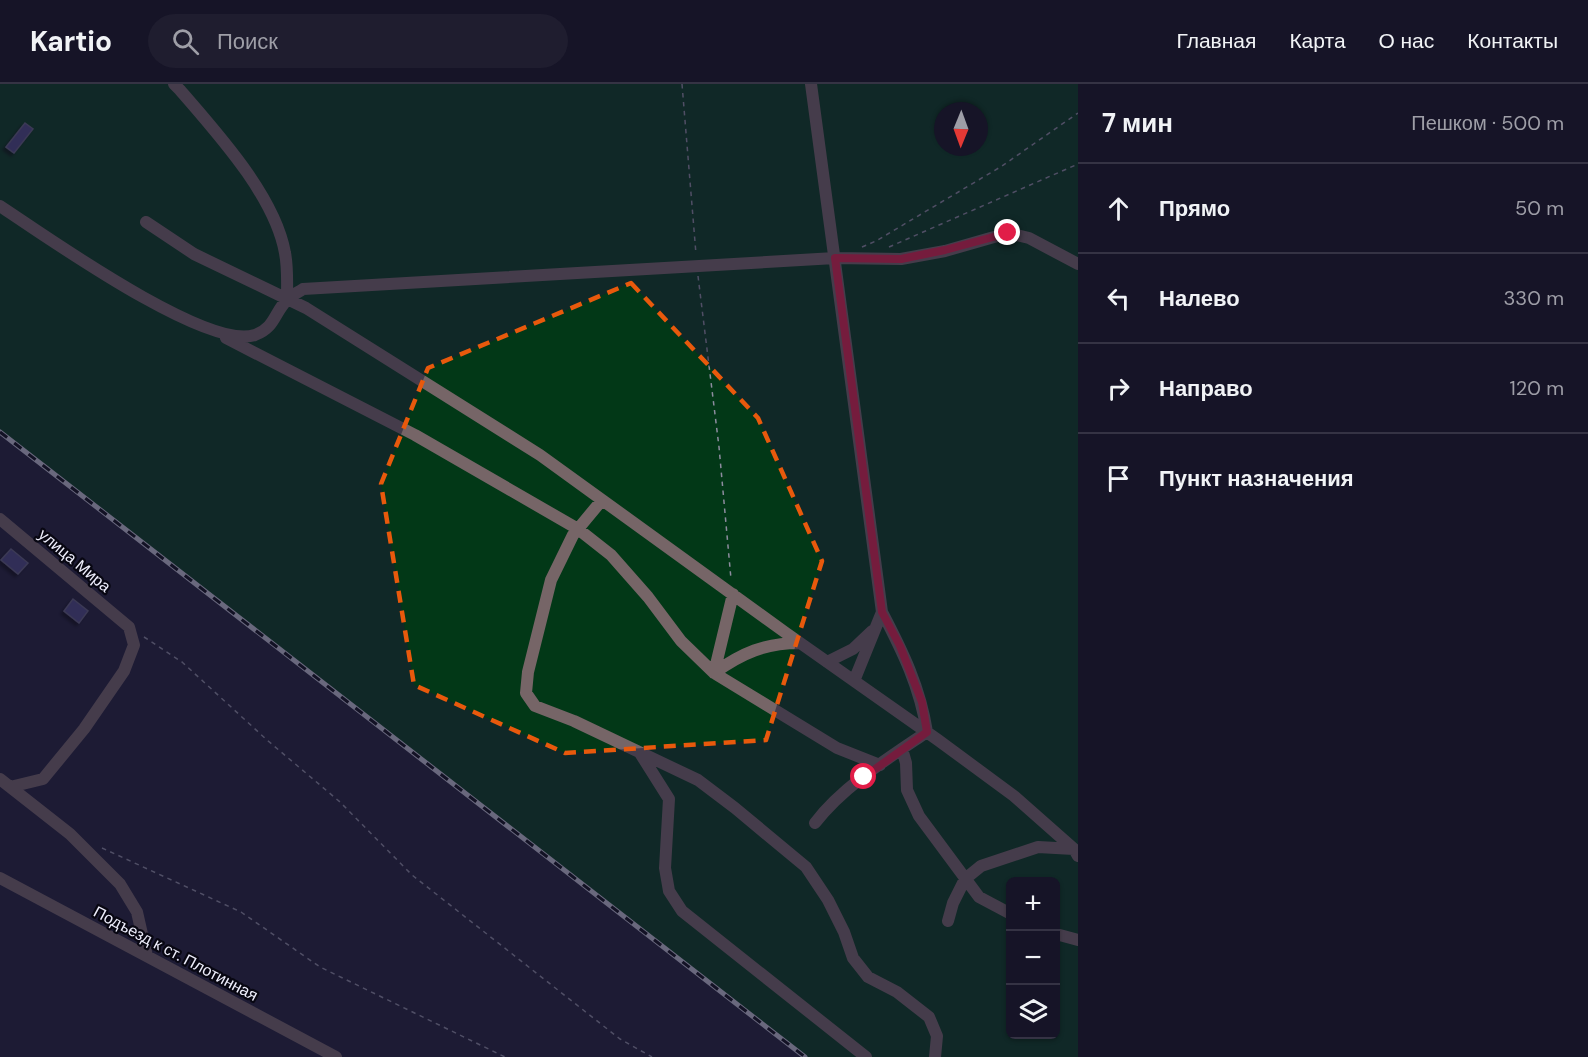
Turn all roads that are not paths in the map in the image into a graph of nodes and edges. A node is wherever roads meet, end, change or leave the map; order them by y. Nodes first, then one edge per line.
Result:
1 (174, 84) edge
2 (811, 84) edge
3 (0, 206) edge
4 (146, 222) dead end
5 (835, 258) junction
6 (1078, 264) edge
7 (287, 299) junction
8 (217, 333) junction
9 (602, 500) junction
10 (0, 519) edge
11 (578, 529) junction
12 (733, 594) junction
13 (882, 612) junction
14 (875, 628) junction
15 (800, 643) junction
16 (827, 662) junction
17 (714, 673) junction
18 (854, 681) junction
19 (927, 732) junction
20 (902, 749) junction
21 (640, 752) junction
22 (880, 765) junction
23 (5, 783) edge
24 (815, 823) dead end
25 (1076, 853) edge
26 (0, 878) edge
27 (965, 879) junction
28 (1006, 911) edge
29 (948, 921) dead end
30 (1060, 935) edge
31 (1078, 940) edge
32 (147, 956) junction
33 (336, 1057) edge
34 (866, 1057) edge
35 (935, 1057) edge

1 - 7 street
2 - 5 street
3 - 8 street
4 - 7 street
5 - 6 street
5 - 7 street
5 - 13 street
7 - 8 street
7 - 9 street
8 - 11 street
9 - 11 street
9 - 12 street
10 - 23 street, улица Мира
11 - 17 street
11 - 21 street
12 - 15 street
12 - 17 street
13 - 14 street
13 - 19 street
14 - 16 street
14 - 18 street
15 - 16 street
15 - 17 street
16 - 18 street
17 - 22 street
18 - 19 street
19 - 20 street
19 - 25 street
20 - 22 street
20 - 27 street
21 - 34 street
21 - 35 street
22 - 24 street
23 - 32 street
25 - 27 street
26 - 32 street, Подъезд к ст. Плотинная
27 - 28 street
27 - 29 street
30 - 31 street
32 - 33 street, Подъезд к ст. Плотинная

